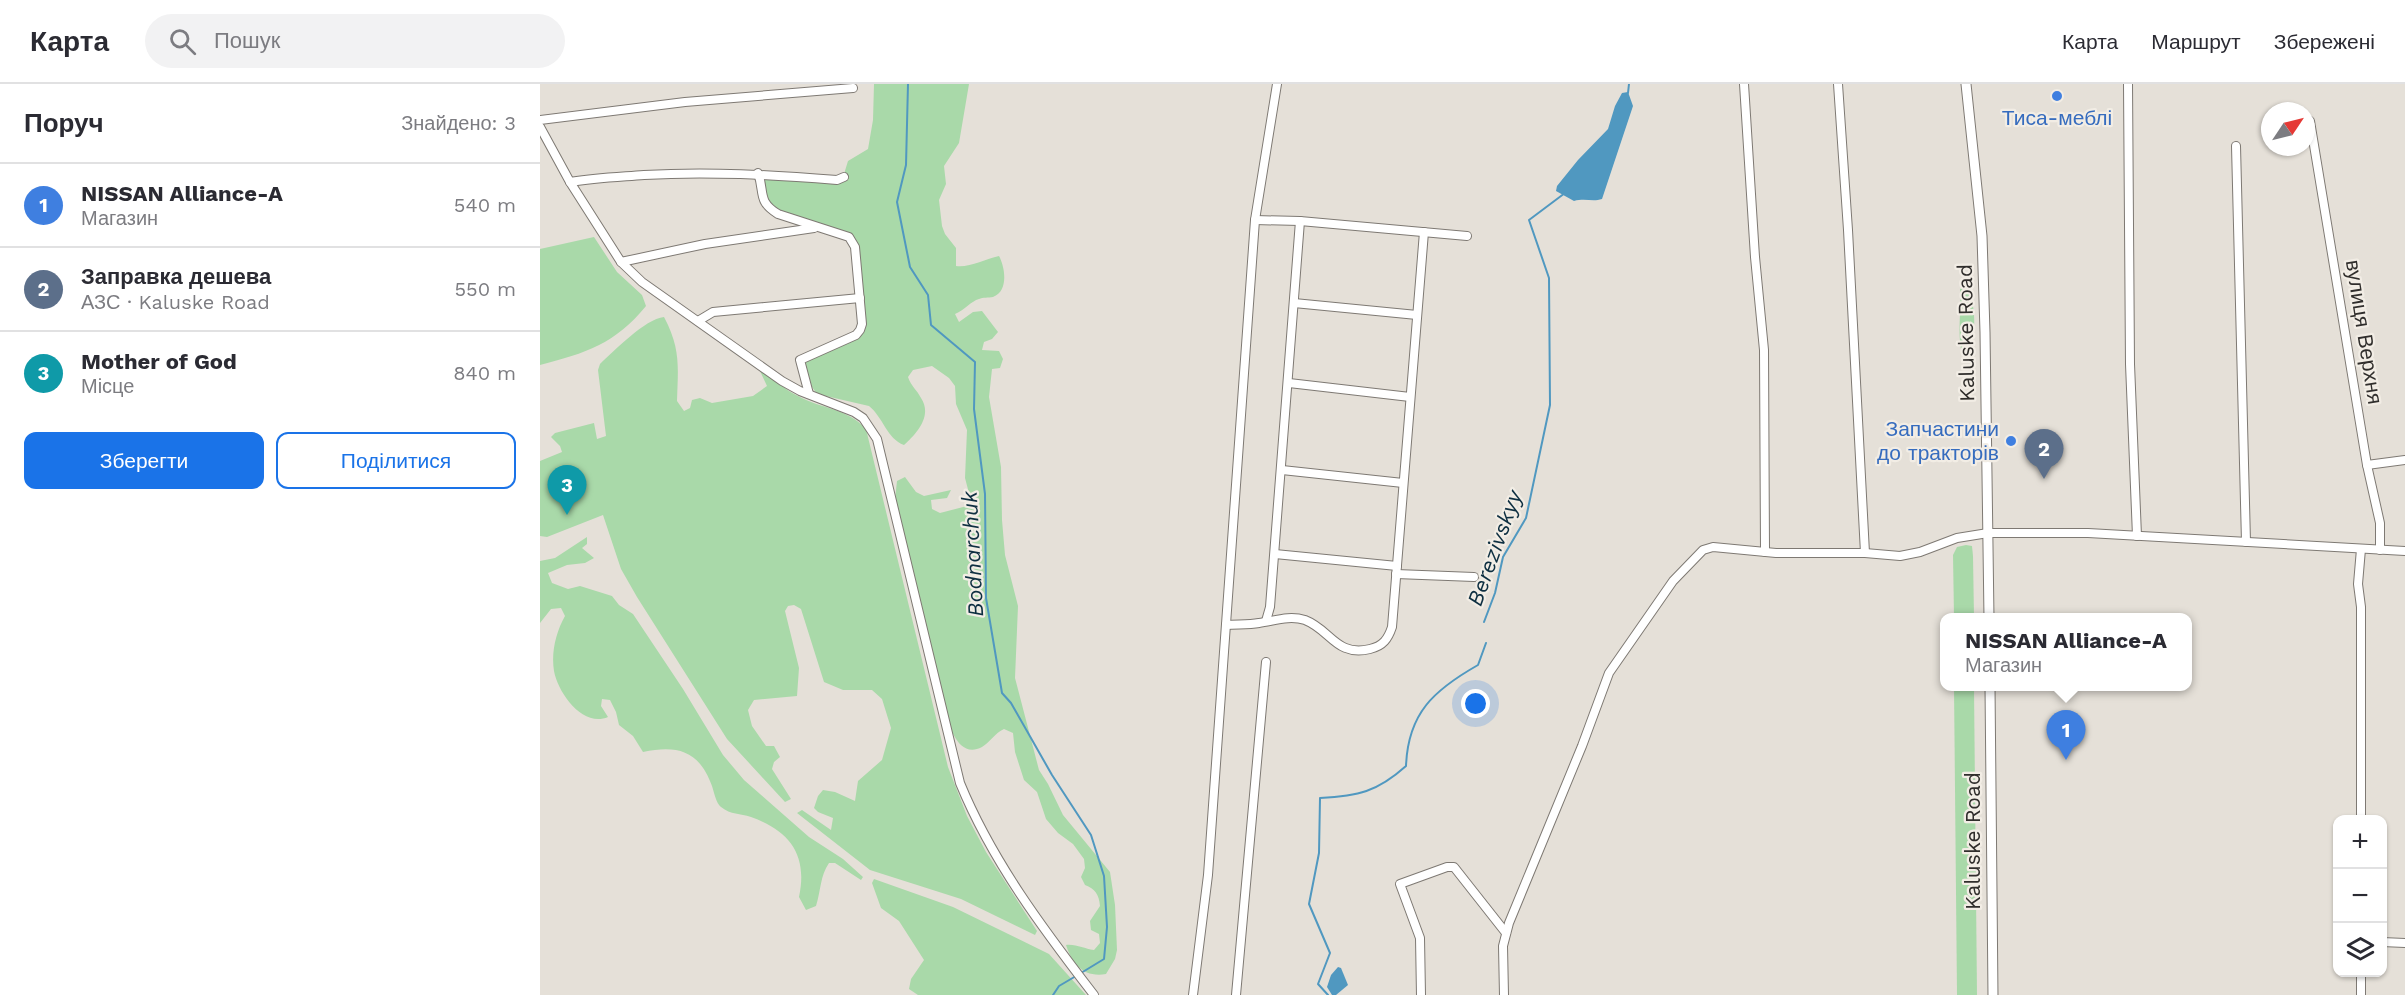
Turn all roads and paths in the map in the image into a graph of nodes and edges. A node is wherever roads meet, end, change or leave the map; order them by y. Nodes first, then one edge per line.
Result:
1 (1277, 84) edge
2 (1744, 84) edge
3 (1838, 84) edge
4 (1966, 84) edge
5 (2128, 84) edge
6 (853, 88) dead end
7 (540, 120) edge
8 (540, 128) edge
9 (2236, 146) dead end
10 (2315, 151) edge
11 (758, 173) junction
12 (844, 177) dead end
13 (570, 182) junction
14 (1255, 220) junction
15 (1300, 220) junction
16 (817, 227) junction
17 (1424, 232) junction
18 (1467, 236) dead end
19 (621, 262) junction
20 (860, 298) junction
21 (1294, 303) junction
22 (1417, 315) junction
23 (698, 321) junction
24 (1288, 383) junction
25 (809, 394) junction
26 (1410, 397) junction
27 (2405, 460) edge
28 (2367, 465) junction
29 (1282, 470) junction
30 (1403, 483) junction
31 (1988, 533) junction
32 (2137, 536) junction
33 (2246, 542) junction
34 (2361, 549) junction
35 (2380, 550) junction
36 (2405, 551) edge
37 (1765, 552) junction
38 (1864, 553) junction
39 (1275, 554) junction
40 (1396, 570) junction
41 (1474, 577) dead end
42 (1989, 613) edge
43 (1266, 621) junction
44 (1226, 625) junction
45 (1266, 662) dead end
46 (1990, 691) edge
47 (2361, 815) edge
48 (1506, 933) junction
49 (2387, 942) edge
50 (2405, 943) edge
51 (2361, 977) edge
52 (1094, 995) edge
53 (1193, 995) edge
54 (1236, 995) edge
55 (1421, 995) edge
56 (1504, 995) edge
57 (1993, 995) edge
58 (2361, 995) edge

1 - 14 street
2 - 37 street
3 - 38 street
4 - 31 main road, Kaluske Road
5 - 32 street
6 - 7 street
8 - 13 street
9 - 33 street
10 - 28 street, вулиця Верхня
11 - 12 street
11 - 13 street
11 - 16 street
13 - 19 street
14 - 15 street
14 - 44 street
15 - 17 street
15 - 21 street
16 - 19 street
16 - 20 street
17 - 18 street
17 - 22 street
19 - 23 street
20 - 23 street
20 - 25 street
21 - 22 street
21 - 24 street
22 - 26 street
23 - 25 street
24 - 26 street
24 - 29 street
25 - 52 street
26 - 30 street
27 - 28 street
28 - 35 street, вулиця Верхня
29 - 30 street
29 - 39 street
30 - 40 street
31 - 32 street
31 - 38 street
31 - 42 main road, Kaluske Road
32 - 33 street
33 - 34 street
34 - 35 street
34 - 47 street
35 - 36 street
37 - 38 street
37 - 48 street
39 - 40 street
39 - 43 street
40 - 41 street
40 - 43 street
43 - 44 street
44 - 53 street
45 - 54 street
46 - 57 main road, Kaluske Road
48 - 55 street
48 - 56 street
49 - 50 street
51 - 58 street

